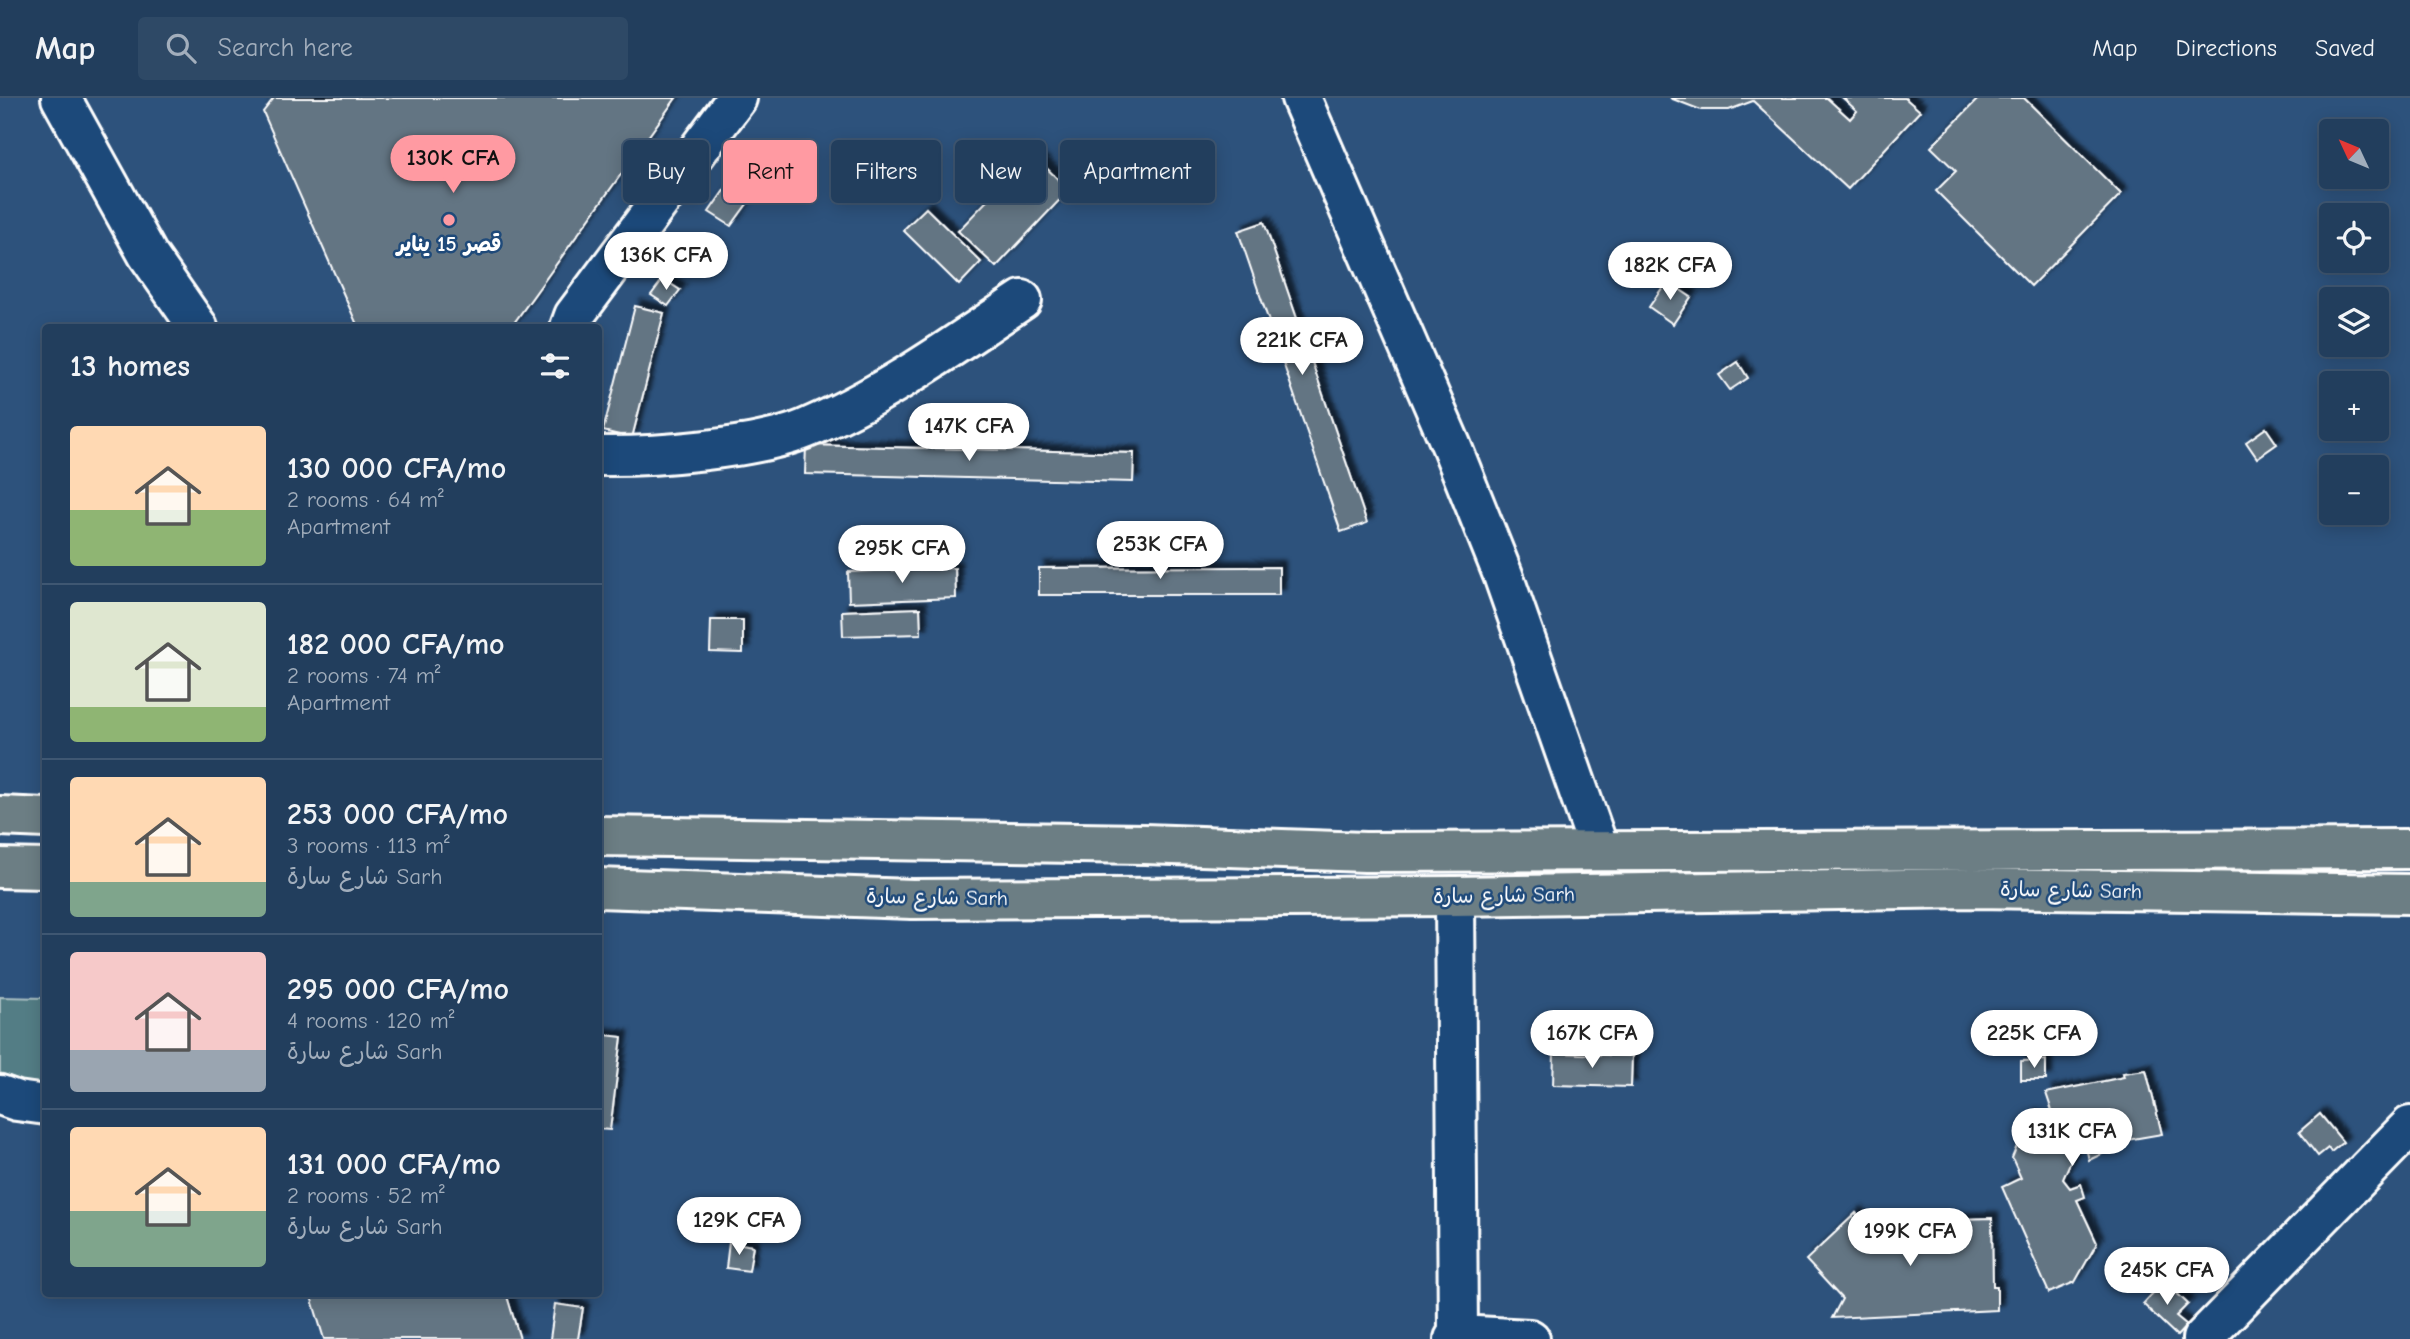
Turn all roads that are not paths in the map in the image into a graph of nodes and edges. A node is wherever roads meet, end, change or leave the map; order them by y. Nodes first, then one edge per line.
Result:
1 (61, 98) edge
2 (737, 98) edge
3 (1301, 98) edge
4 (1022, 300) dead end
5 (196, 324) edge
6 (571, 324) edge
7 (602, 456) edge
8 (0, 816) edge
9 (42, 818) edge
10 (602, 836) edge
11 (1599, 849) junction
12 (2410, 849) edge
13 (0, 868) edge
14 (42, 869) edge
15 (602, 888) edge
16 (2410, 894) edge
17 (1455, 896) junction
18 (0, 1095) edge
19 (42, 1104) edge
20 (2410, 1126) edge
21 (1456, 1337) edge
22 (1530, 1339) edge
23 (2202, 1339) edge

1 - 5 street
2 - 6 street
3 - 11 street
4 - 7 street
8 - 9 highway
10 - 11 highway, شارع سارة Sarh
11 - 12 highway, شارع سارة Sarh
13 - 14 highway
15 - 17 highway, شارع سارة Sarh
16 - 17 highway, شارع سارة Sarh
17 - 21 street
18 - 19 street
20 - 23 street
21 - 22 street

